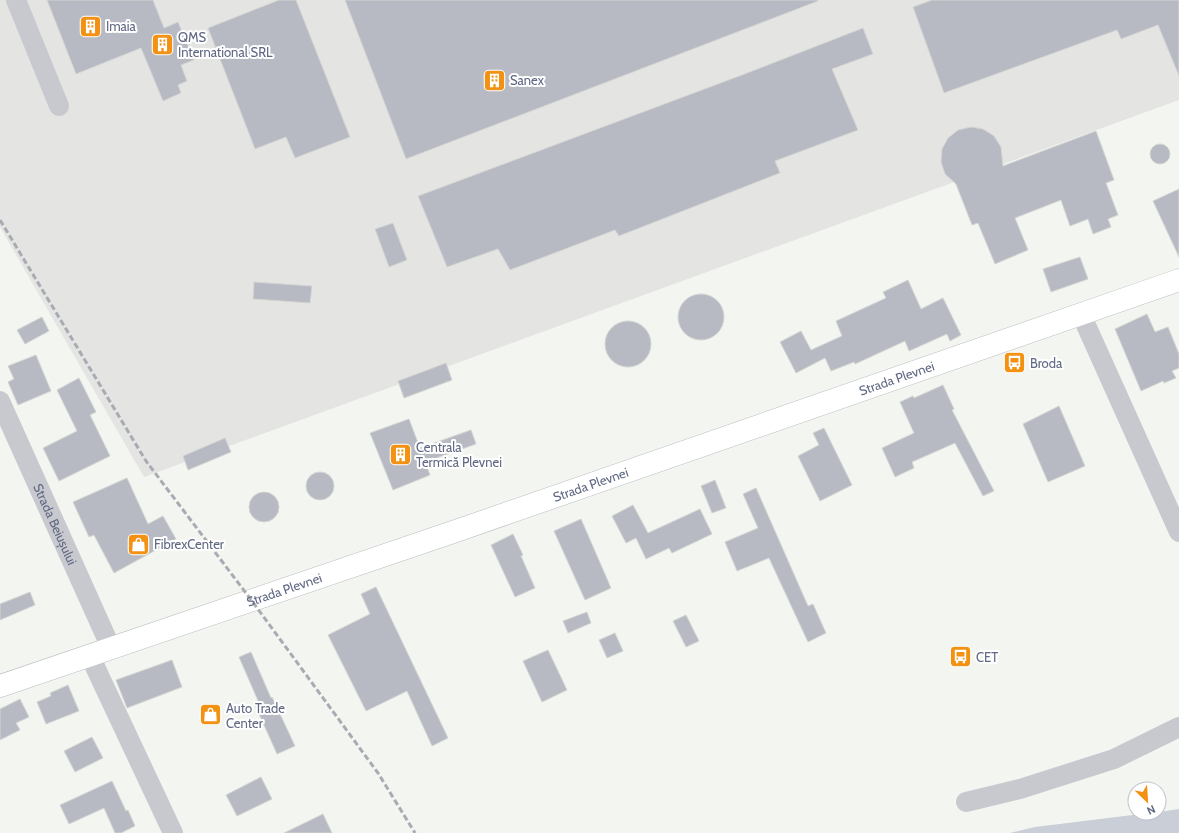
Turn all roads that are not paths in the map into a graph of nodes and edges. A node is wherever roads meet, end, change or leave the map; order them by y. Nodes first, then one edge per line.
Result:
1 (16, 0) edge
2 (59, 106) dead end
3 (1179, 280) edge
4 (1081, 314) junction
5 (0, 401) edge
6 (1179, 532) edge
7 (111, 648) junction
8 (89, 654) junction
9 (0, 686) edge
10 (1179, 727) edge
11 (966, 802) dead end
12 (173, 833) edge

1 - 2 street
3 - 4 main road, Strada Plevnei
4 - 6 street
4 - 7 main road, Strada Plevnei
5 - 7 street, Strada Beiușului
7 - 8 main road, Strada Plevnei
8 - 9 main road, Strada Plevnei
8 - 12 street
10 - 11 street

